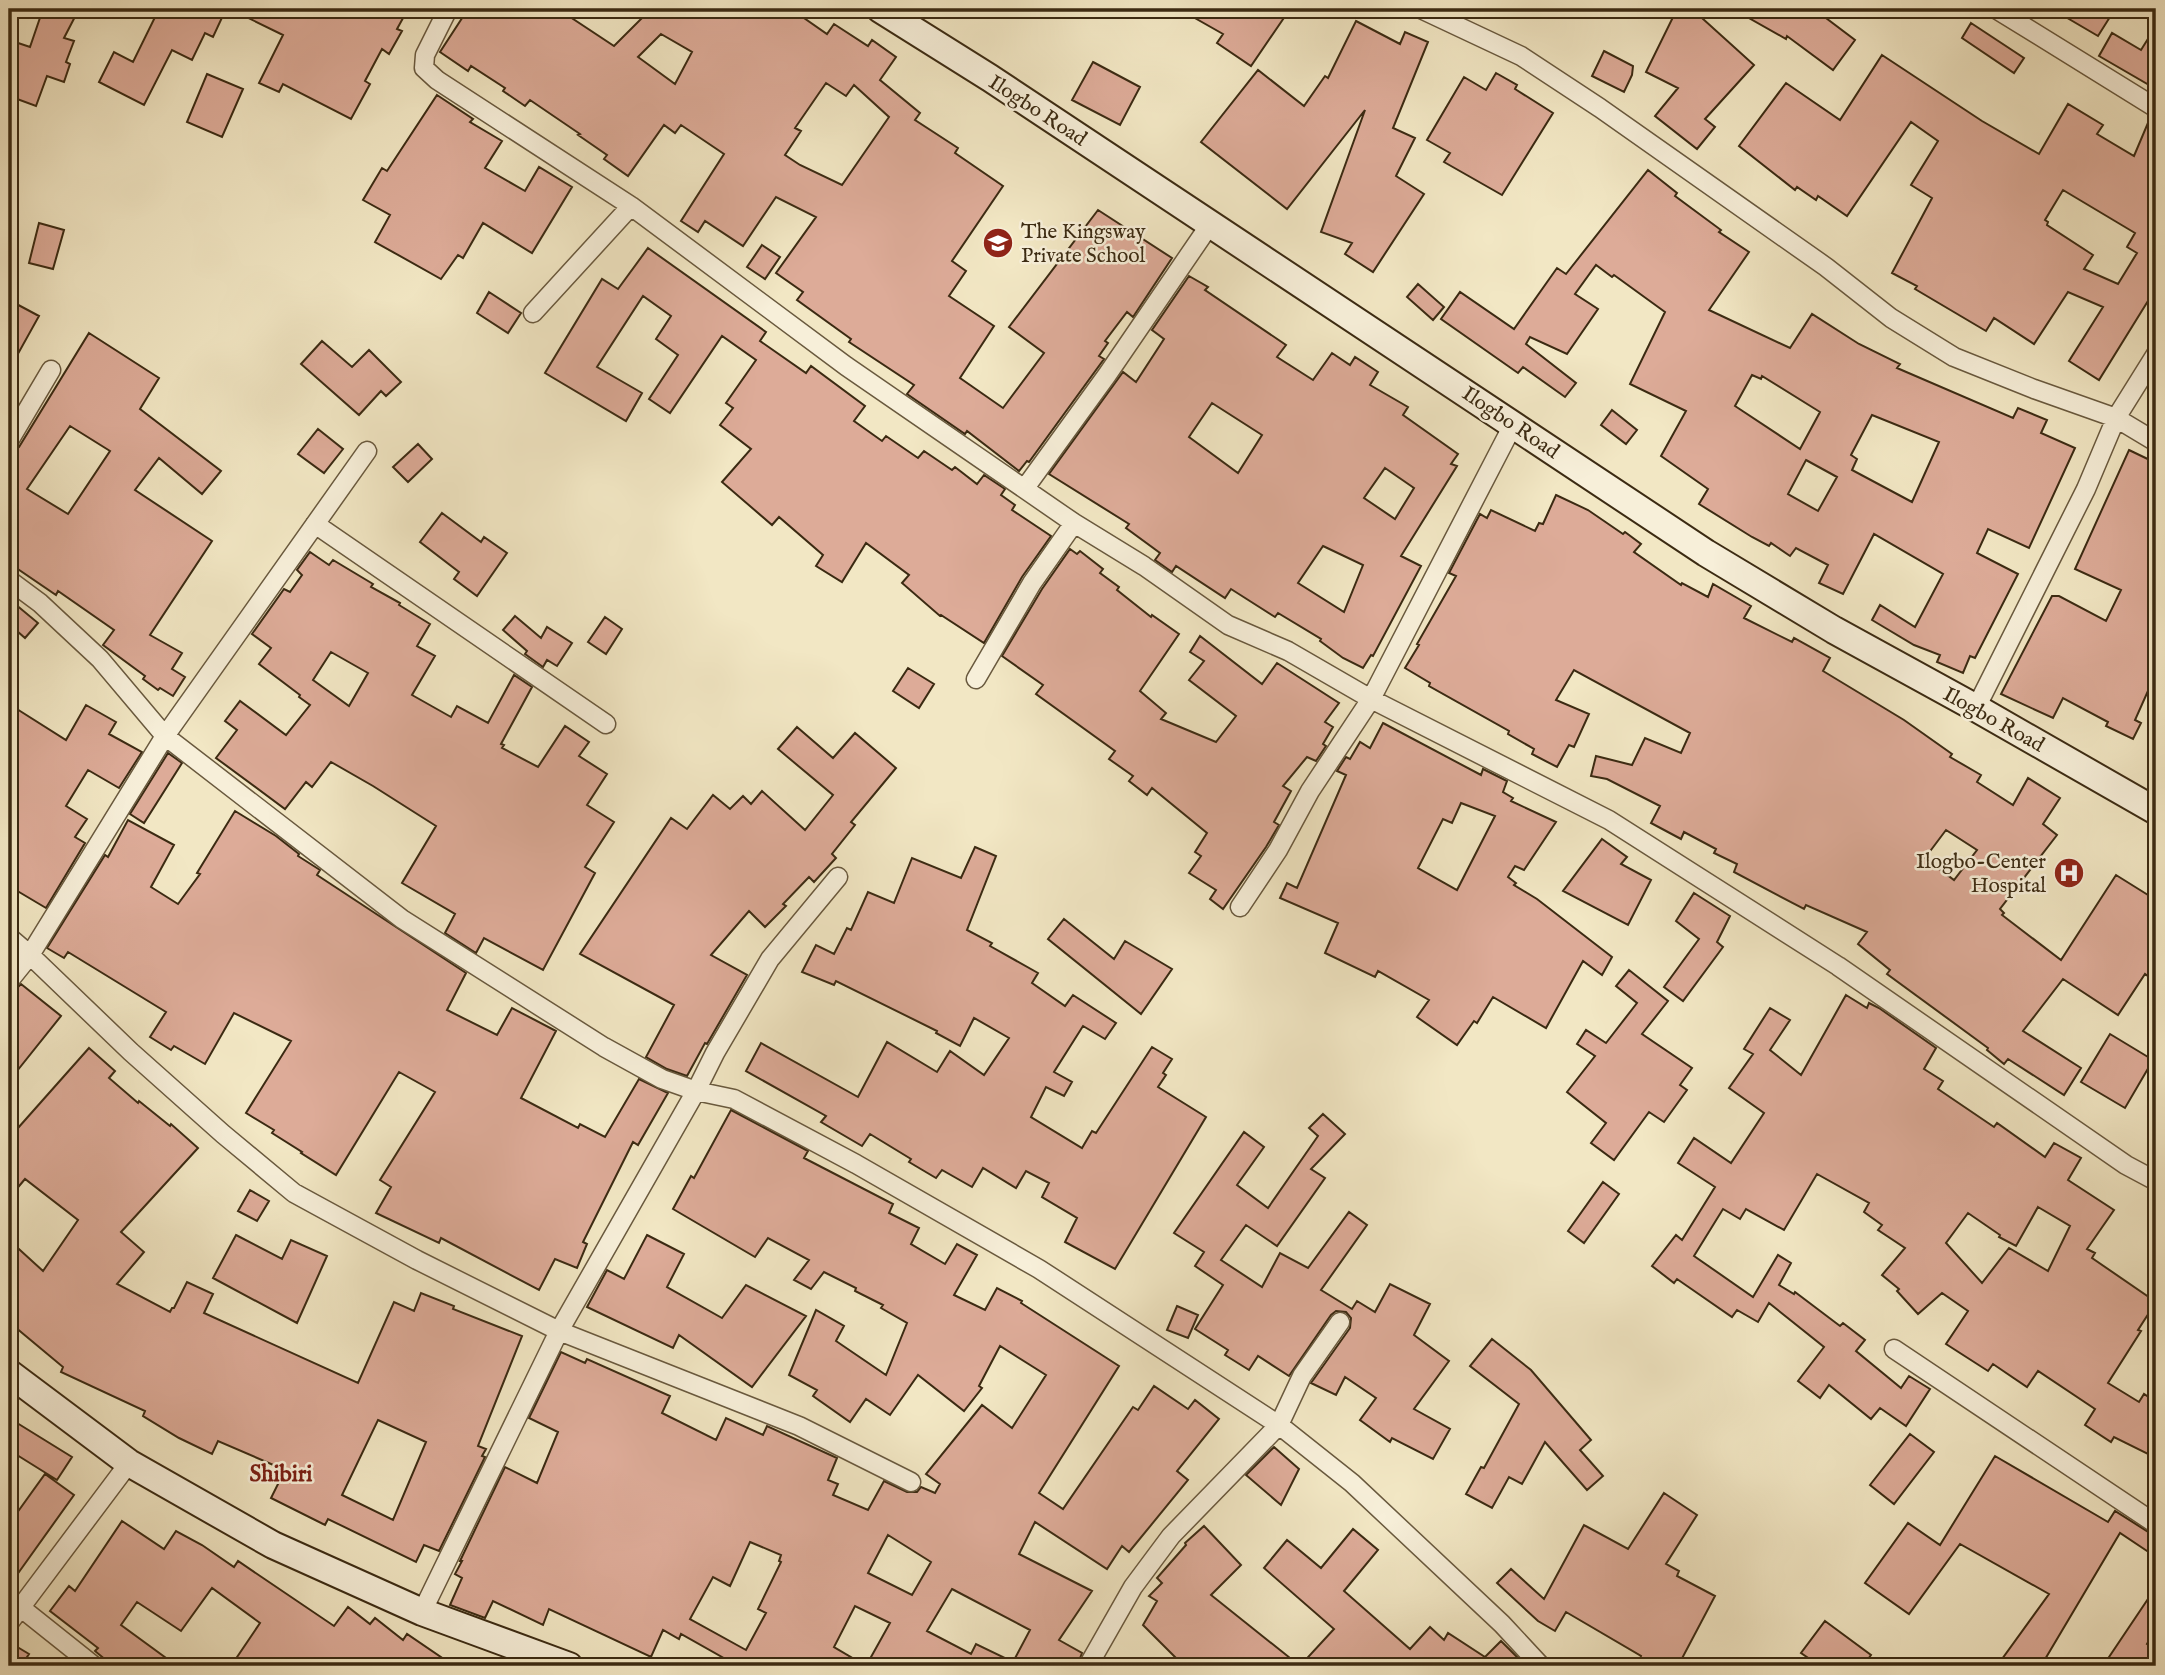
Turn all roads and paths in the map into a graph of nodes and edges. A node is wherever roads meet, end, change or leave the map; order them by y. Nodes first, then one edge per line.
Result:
1 (448, 9) edge
2 (880, 9) edge
3 (1421, 9) edge
4 (1996, 9) edge
5 (2156, 108) edge
6 (631, 206) junction
7 (1211, 223) junction
8 (533, 313) dead end
9 (2156, 354) edge
10 (51, 370) dead end
11 (2116, 418) junction
12 (1514, 423) junction
13 (9, 441) edge
14 (2156, 442) edge
15 (367, 451) dead end
16 (1025, 488) junction
17 (1073, 523) junction
18 (315, 524) junction
19 (9, 580) edge
20 (976, 679) dead end
21 (1371, 699) junction
22 (1976, 708) junction
23 (606, 724) dead end
24 (165, 736) junction
25 (2156, 811) edge
26 (838, 877) dead end
27 (1240, 908) dead end
28 (9, 937) edge
29 (30, 955) junction
30 (9, 981) edge
31 (696, 1091) junction
32 (2156, 1181) edge
33 (1340, 1322) dead end
34 (559, 1331) junction
35 (1894, 1349) dead end
36 (9, 1373) edge
37 (1279, 1425) junction
38 (129, 1464) junction
39 (911, 1482) dead end
40 (2156, 1524) edge
41 (20, 1607) junction
42 (422, 1612) junction
43 (9, 1623) edge
44 (94, 1666) edge
45 (569, 1666) edge
46 (1088, 1666) edge
47 (1541, 1666) edge

1 - 6 street
2 - 7 main road, Ilogbo Road
3 - 11 street
4 - 5 street
6 - 8 street
6 - 16 street
7 - 12 main road, Ilogbo Road
7 - 16 street
9 - 11 street
10 - 13 street
11 - 14 street
11 - 22 street
12 - 21 street
12 - 22 main road, Ilogbo Road
15 - 18 street
16 - 17 street
17 - 20 street
17 - 21 street
18 - 23 street
18 - 24 street
19 - 24 street
21 - 27 street
21 - 32 street
22 - 25 main road, Ilogbo Road
24 - 29 street
24 - 31 street
26 - 31 street
28 - 29 street
29 - 30 street
29 - 34 street
31 - 34 street
31 - 37 street
33 - 37 street
34 - 39 street
34 - 42 street
35 - 40 street
36 - 38 main road
37 - 46 street
37 - 47 street
38 - 41 street
38 - 42 main road
41 - 43 street
41 - 44 street
42 - 45 main road

